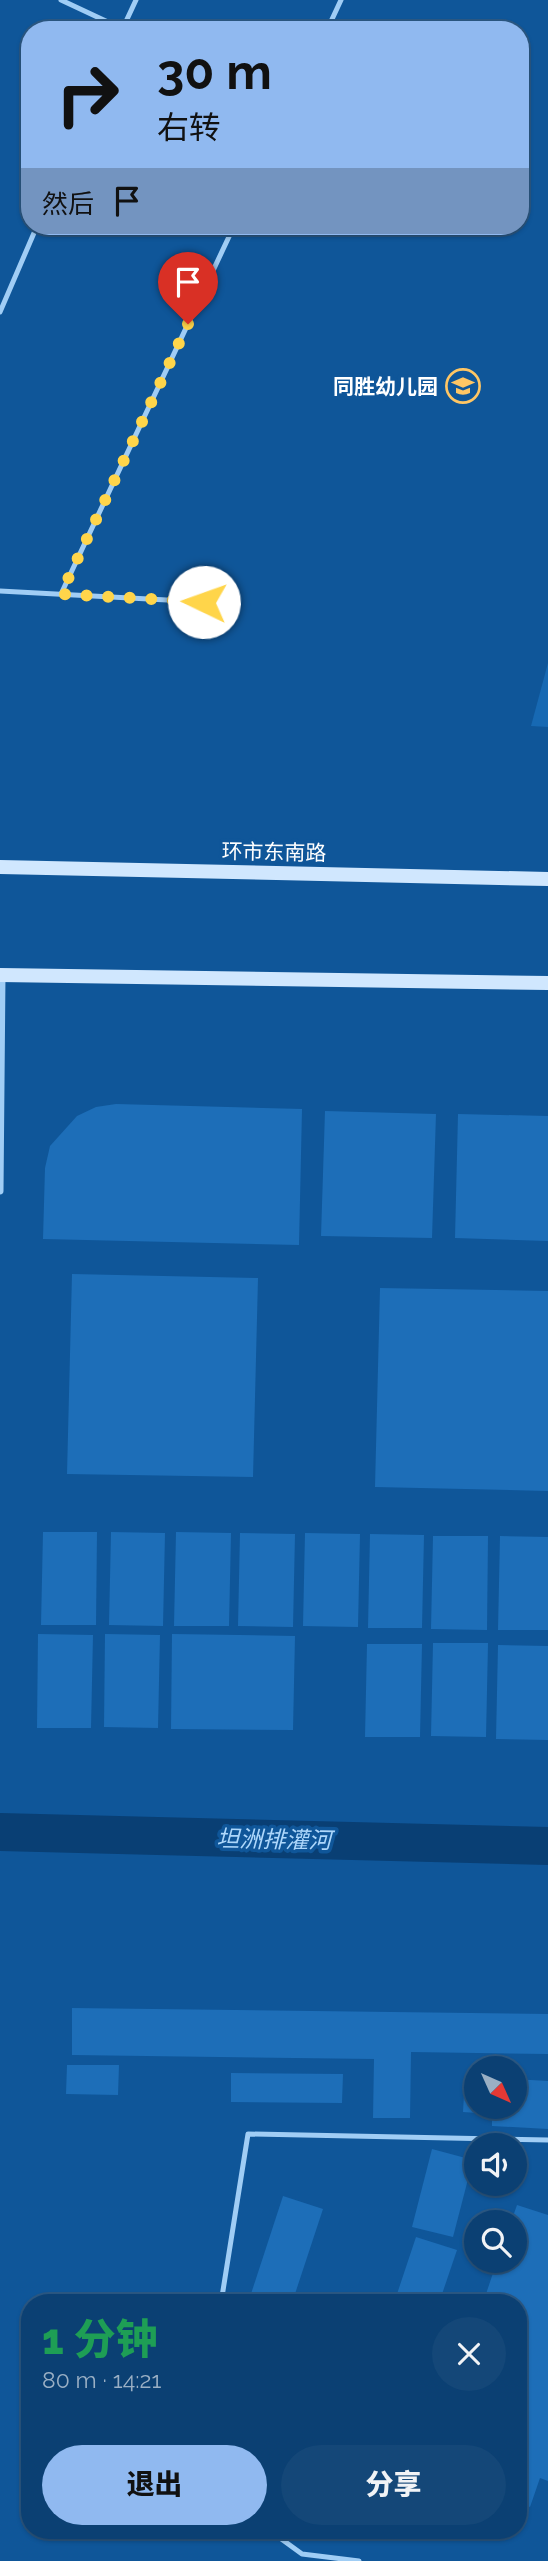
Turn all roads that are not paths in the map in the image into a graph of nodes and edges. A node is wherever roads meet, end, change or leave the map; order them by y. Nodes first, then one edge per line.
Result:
1 (61, 0) edge
2 (136, 0) edge
3 (341, 0) edge
4 (106, 21) edge
5 (127, 21) edge
6 (331, 21) edge
7 (33, 235) edge
8 (230, 235) edge
9 (0, 312) edge
10 (0, 592) edge
11 (61, 594) junction
12 (204, 602) dead end
13 (0, 867) edge
14 (548, 879) edge
15 (1, 975) edge
16 (548, 984) edge
17 (0, 1191) edge
18 (548, 2140) edge
19 (222, 2294) edge
20 (281, 2539) edge
21 (359, 2561) edge

1 - 4 lane
2 - 5 lane
3 - 6 lane
7 - 9 lane
8 - 11 lane
10 - 11 lane
11 - 12 lane
13 - 14 main road, 环市东南路
15 - 16 main road
15 - 17 street
18 - 19 lane
20 - 21 lane

